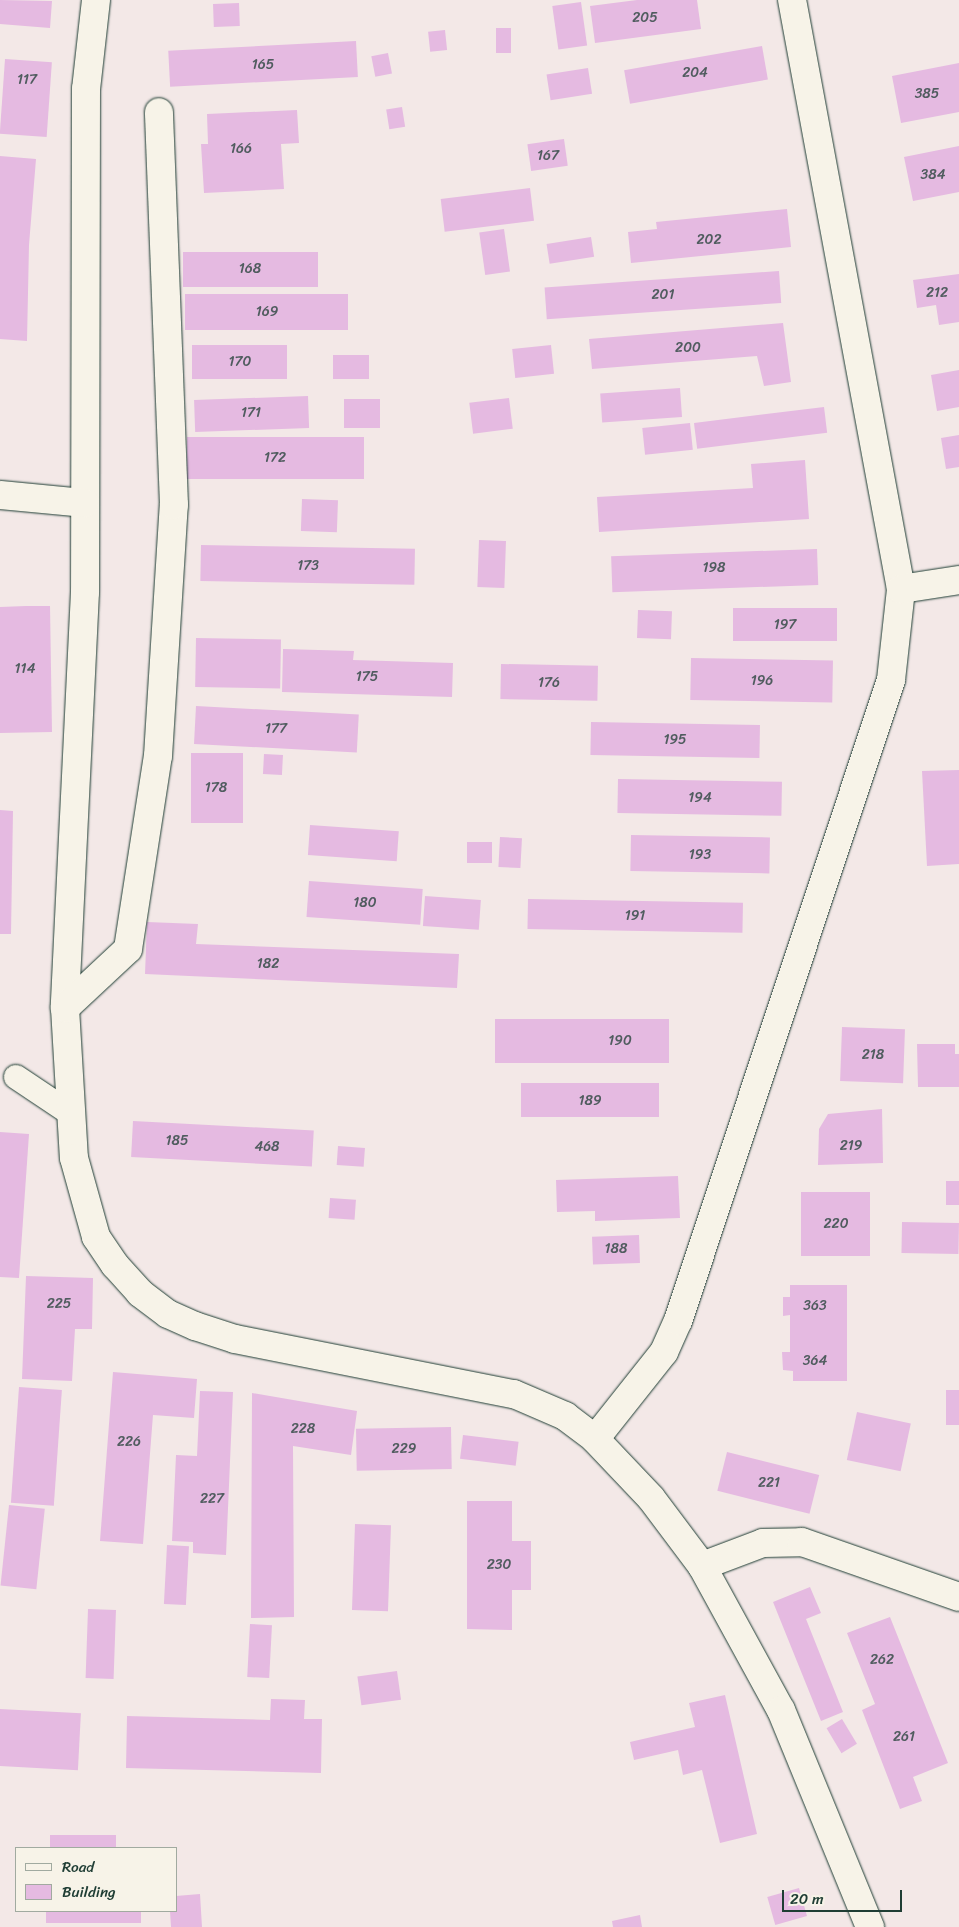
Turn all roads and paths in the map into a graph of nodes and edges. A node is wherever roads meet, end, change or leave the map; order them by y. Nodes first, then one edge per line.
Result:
1 (96, 0) edge
2 (792, 0) edge
3 (159, 112) dead end
4 (0, 495) edge
5 (85, 503) junction
6 (959, 580) edge
7 (902, 589) junction
8 (65, 1008) junction
9 (16, 1077) dead end
10 (70, 1113) junction
11 (595, 1439) junction
12 (702, 1566) junction
13 (959, 1598) edge
14 (870, 1927) edge

1 - 5 street
2 - 7 street
3 - 8 street
4 - 5 street
5 - 8 street
6 - 7 street
7 - 11 street
8 - 10 street
9 - 10 lane
10 - 11 street
11 - 12 street
12 - 13 street
12 - 14 street

